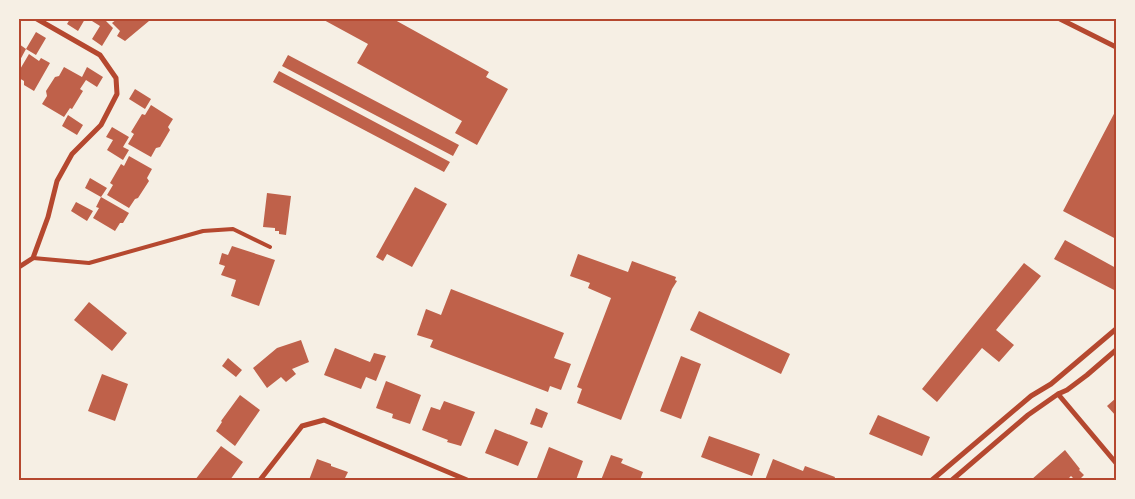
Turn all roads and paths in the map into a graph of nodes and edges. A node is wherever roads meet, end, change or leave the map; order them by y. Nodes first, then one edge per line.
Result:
1 (37, 19) edge
2 (1060, 19) edge
3 (1116, 47) edge
4 (270, 247) dead end
5 (32, 258) junction
6 (19, 267) edge
7 (1116, 330) edge
8 (1116, 350) edge
9 (1058, 394) junction
10 (1116, 463) edge
11 (260, 480) edge
12 (467, 480) edge
13 (932, 480) edge
14 (952, 480) edge

1 - 5 street
2 - 3 street
4 - 5 lane
5 - 6 street
7 - 13 street
8 - 9 street
9 - 10 street
9 - 14 street
11 - 12 street

